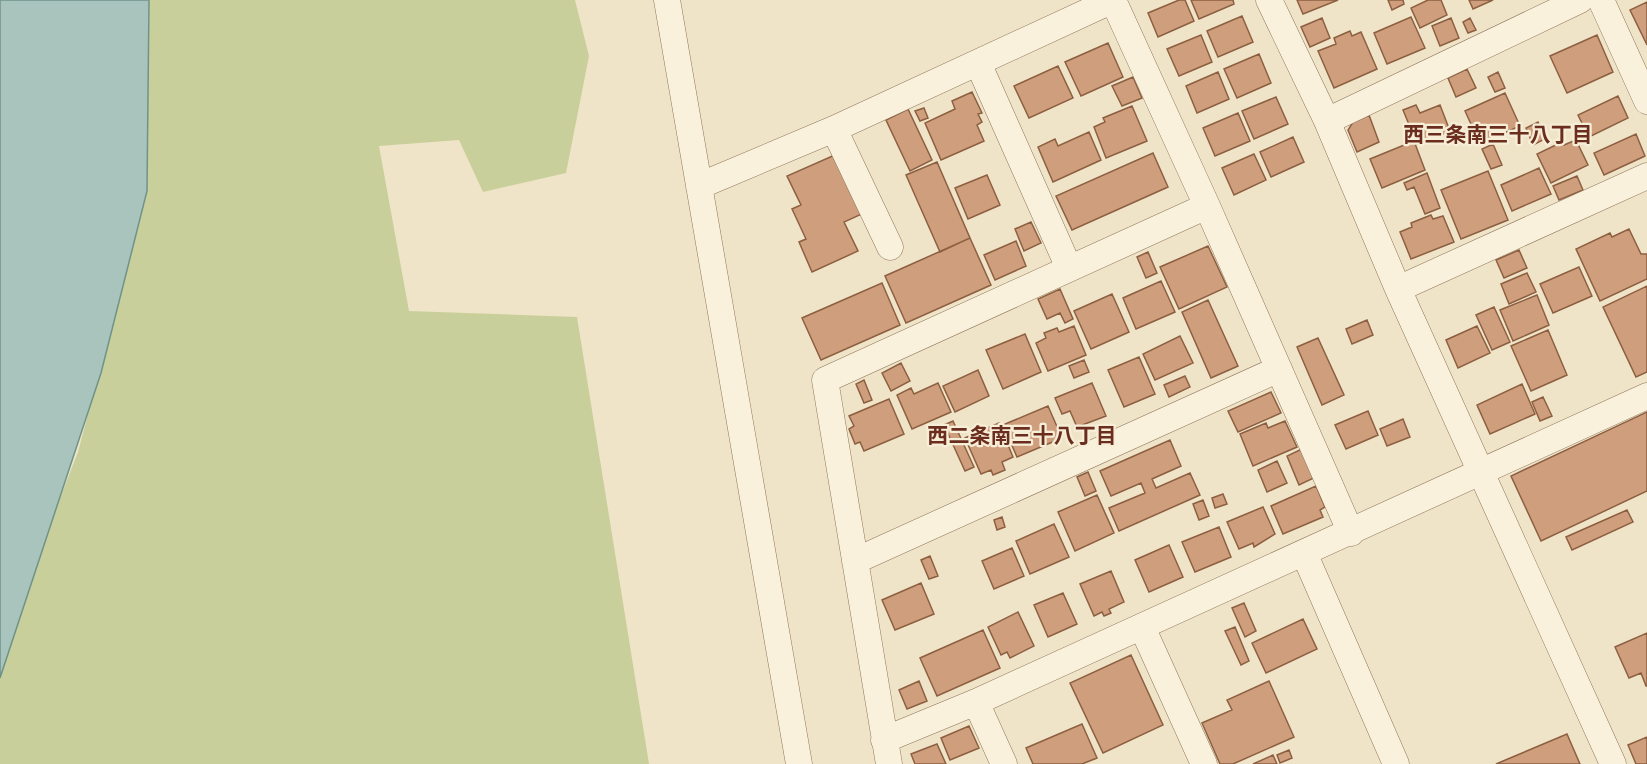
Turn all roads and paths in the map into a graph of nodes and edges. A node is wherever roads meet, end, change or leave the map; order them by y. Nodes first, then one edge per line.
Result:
1 (667, 0) edge
2 (1113, 0) edge
3 (1269, 0) edge
4 (1580, 0) edge
5 (1601, 0) edge
6 (978, 63) junction
7 (1647, 101) edge
8 (1327, 121) junction
9 (834, 129) junction
10 (1647, 176) edge
11 (699, 186) junction
12 (1207, 206) junction
13 (890, 247) dead end
14 (1069, 268) junction
15 (1398, 289) junction
16 (1279, 369) junction
17 (1647, 396) edge
18 (1481, 474) junction
19 (1351, 532) junction
20 (1304, 553) junction
21 (855, 561) junction
22 (1142, 627) junction
23 (976, 702) junction
24 (887, 752) edge
25 (799, 764) edge
26 (1004, 764) edge
27 (1204, 764) edge
28 (1396, 764) edge
29 (1613, 764) edge

1 - 11 street
2 - 6 street
2 - 12 street
3 - 8 street
4 - 8 street
5 - 7 street
6 - 9 street
6 - 14 street
8 - 15 street
9 - 11 street
9 - 13 street
10 - 15 street
11 - 25 street
12 - 14 street
12 - 16 street
14 - 21 street
15 - 18 street
16 - 19 street
16 - 21 street
17 - 18 street
18 - 19 street
18 - 29 street
19 - 20 street
20 - 22 street
20 - 28 street
21 - 24 street
22 - 23 street
22 - 27 street
23 - 24 street
23 - 26 street

